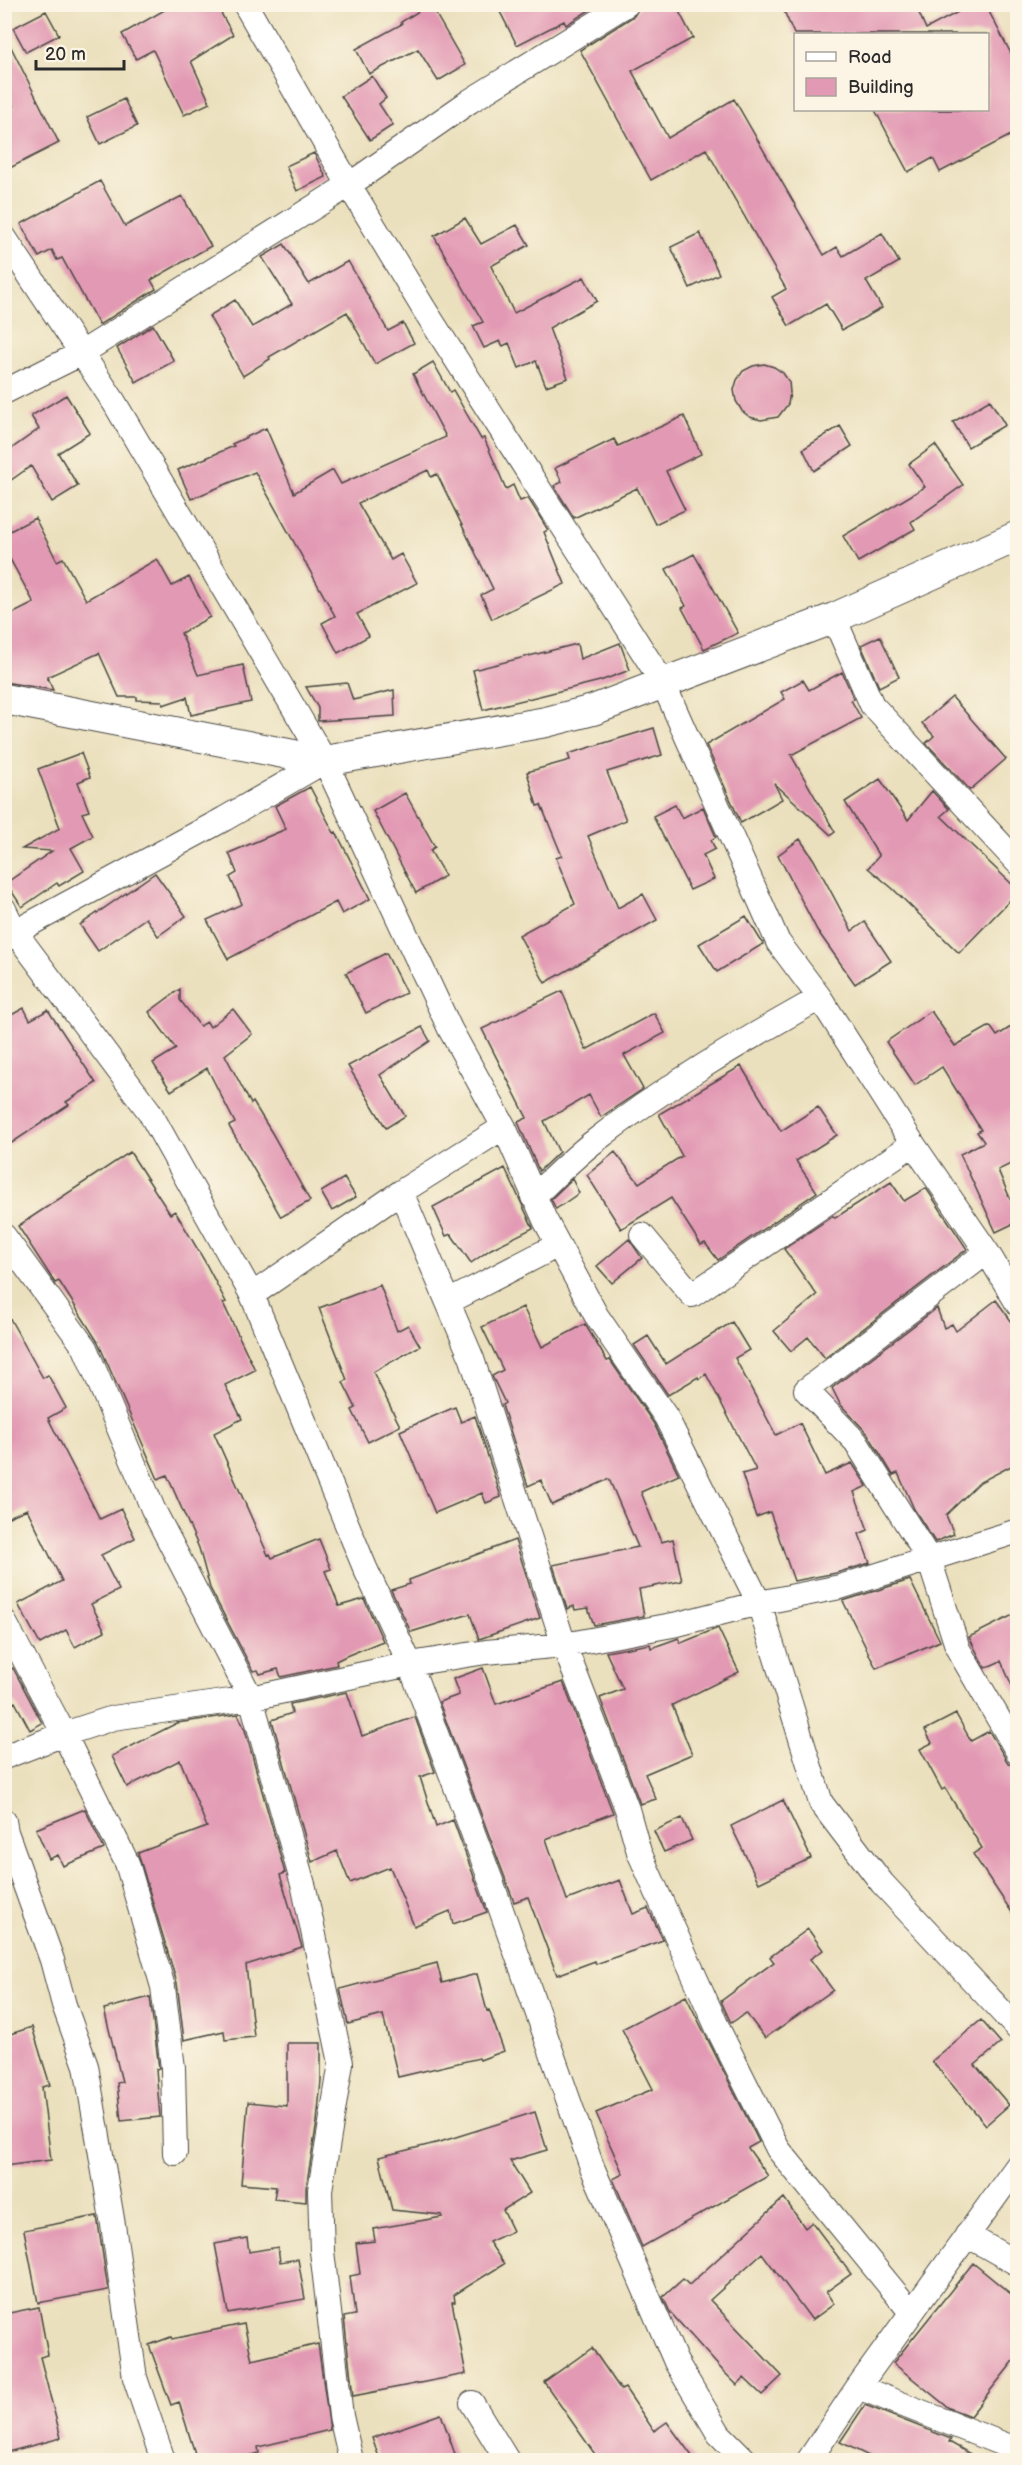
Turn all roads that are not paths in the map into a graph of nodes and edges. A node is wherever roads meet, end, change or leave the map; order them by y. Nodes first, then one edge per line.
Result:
1 (244, 4) edge
2 (627, 4) edge
3 (349, 185) junction
4 (4, 237) edge
5 (80, 354) junction
6 (4, 392) edge
7 (1017, 536) edge
8 (834, 618) junction
9 (663, 684) junction
10 (4, 699) edge
11 (325, 761) junction
12 (1017, 863) edge
13 (4, 909) edge
14 (10, 936) edge
15 (820, 998) junction
16 (504, 1127) junction
17 (913, 1144) junction
18 (401, 1192) junction
19 (533, 1197) junction
20 (642, 1235) dead end
21 (4, 1236) edge
22 (558, 1245) junction
23 (987, 1252) junction
24 (252, 1295) junction
25 (448, 1302) junction
26 (1017, 1304) edge
27 (1017, 1531) edge
28 (929, 1559) junction
29 (759, 1603) junction
30 (4, 1622) edge
31 (564, 1645) junction
32 (410, 1664) junction
33 (252, 1698) junction
34 (64, 1734) junction
35 (1017, 1752) edge
36 (4, 1757) edge
37 (4, 1821) edge
38 (1017, 2030) edge
39 (175, 2153) dead end
40 (1017, 2165) edge
41 (967, 2235) junction
42 (1017, 2264) edge
43 (911, 2312) junction
44 (858, 2387) junction
45 (472, 2403) dead end
46 (1017, 2450) edge
47 (163, 2460) edge
48 (351, 2460) edge
49 (507, 2460) edge
50 (745, 2460) edge
51 (809, 2460) edge

1 - 3 street
2 - 3 street
3 - 5 street
3 - 9 street
4 - 5 street
5 - 6 street
5 - 11 street
7 - 8 street
8 - 9 street
8 - 12 street
9 - 11 street
9 - 15 street
10 - 11 street
11 - 14 street
11 - 16 street
13 - 14 street
14 - 24 street
15 - 17 street
15 - 19 street
16 - 18 street
16 - 19 street
17 - 20 street
17 - 23 street
18 - 24 street
18 - 25 street
19 - 22 street
21 - 33 street
22 - 25 street
22 - 29 street
23 - 26 street
23 - 28 street
24 - 32 street
25 - 31 street
27 - 28 street
28 - 29 street
28 - 35 street
29 - 31 street
29 - 38 street
30 - 34 street
31 - 32 street
31 - 43 street
32 - 33 street
32 - 50 street
33 - 34 street
33 - 48 street
34 - 36 street
34 - 39 street
37 - 47 street
40 - 41 street
41 - 42 street
41 - 43 street
43 - 44 street
44 - 46 street
44 - 51 street
45 - 49 street

